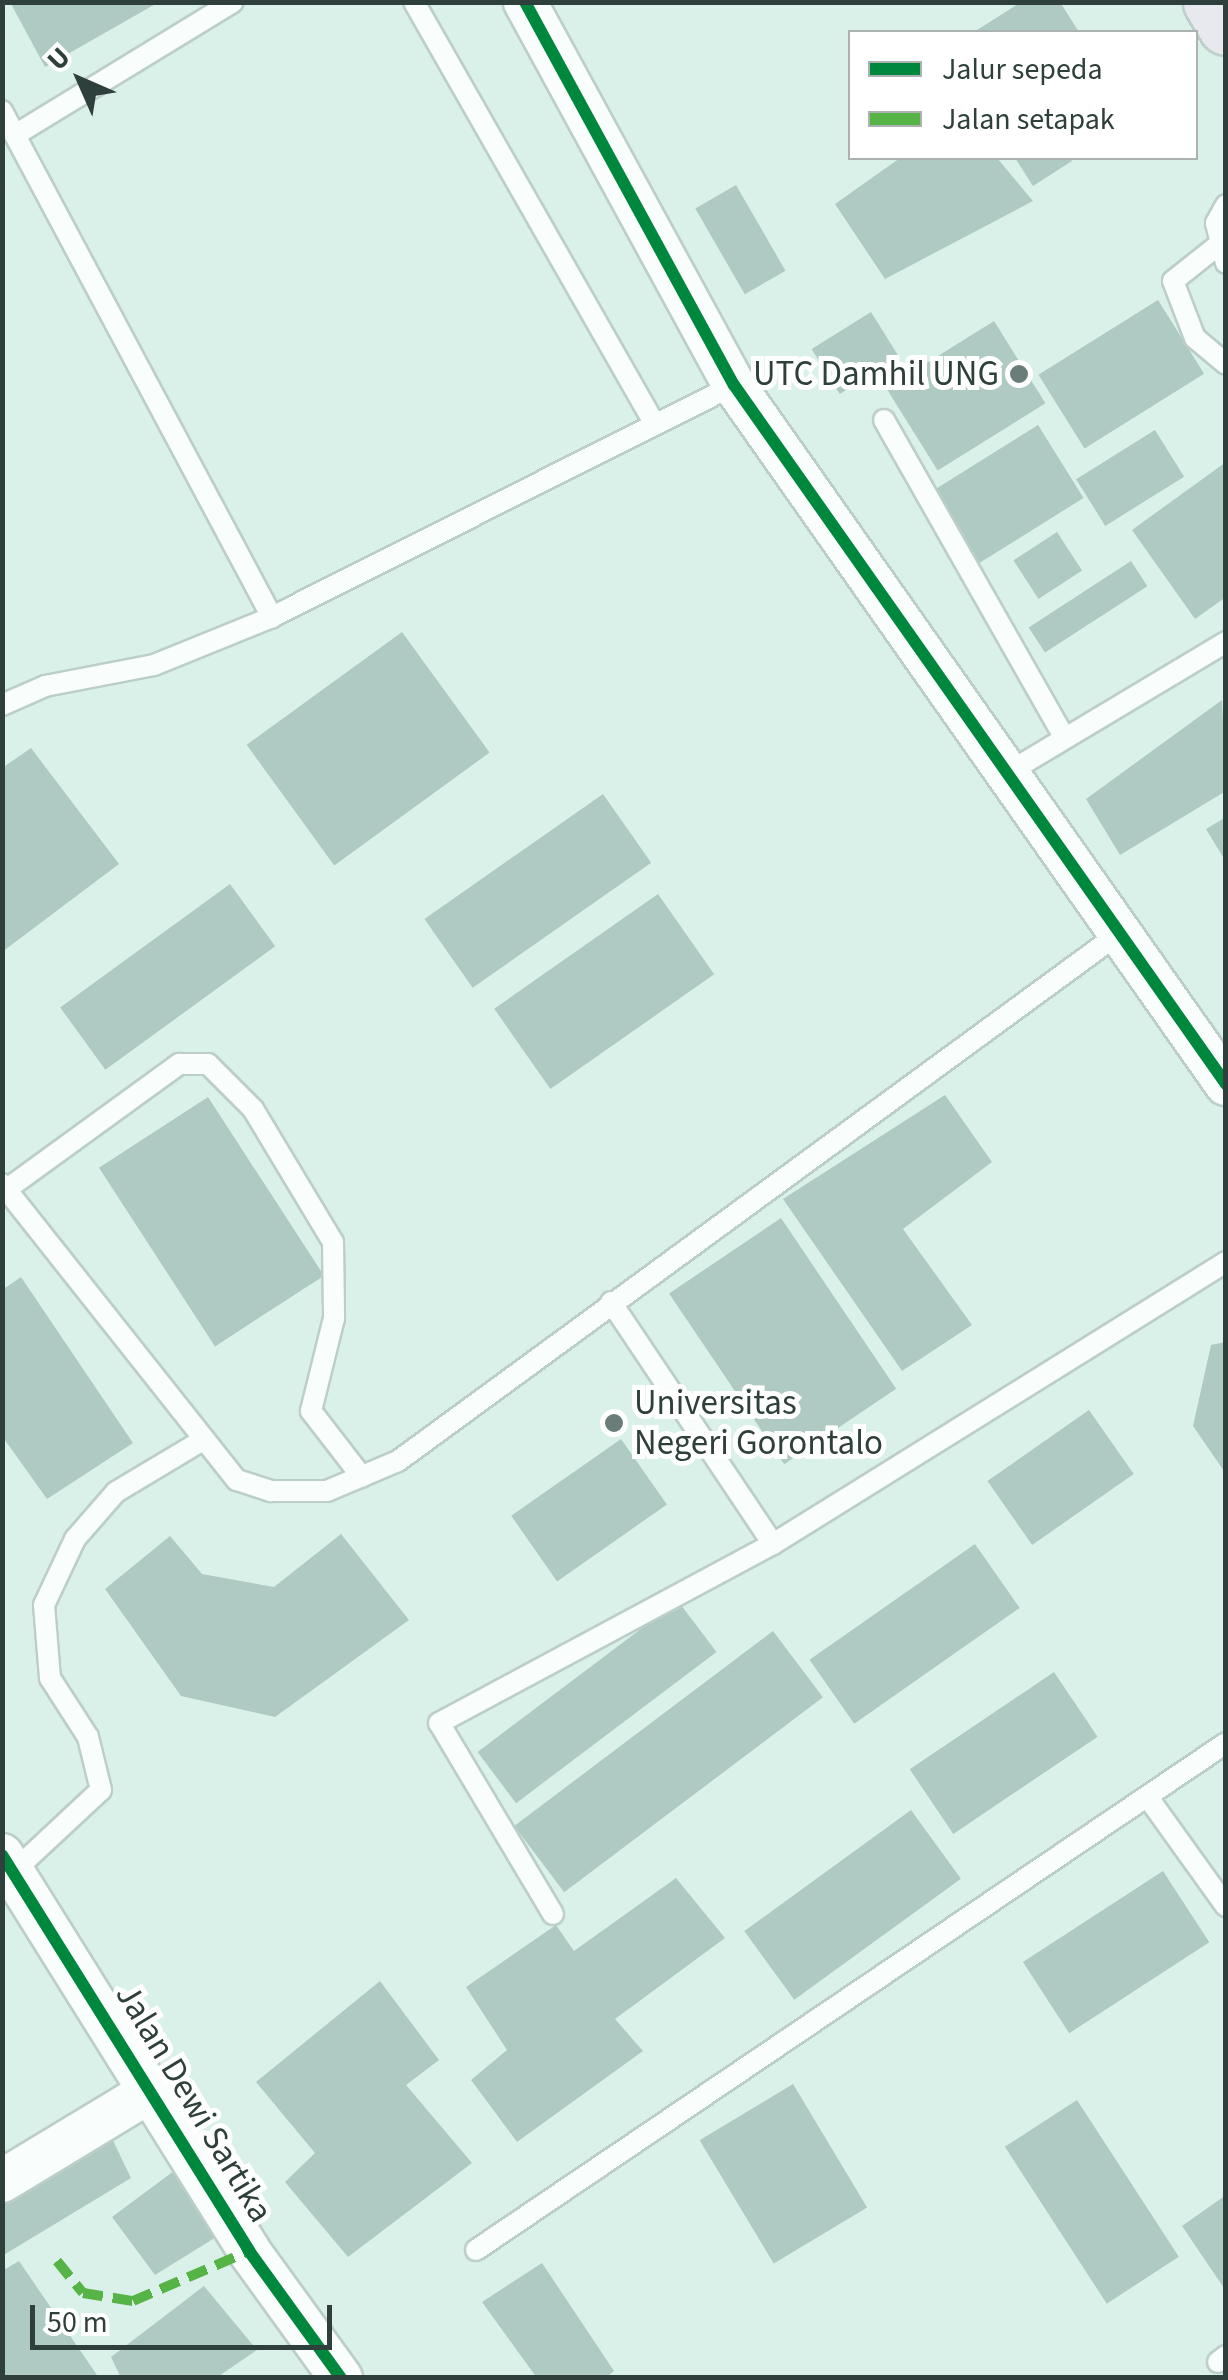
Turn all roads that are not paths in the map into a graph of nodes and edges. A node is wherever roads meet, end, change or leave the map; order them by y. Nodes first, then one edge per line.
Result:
1 (233, 2) edge
2 (414, 2) edge
3 (525, 2) edge
4 (1211, 2) edge
5 (1226, 27) edge
6 (2, 111) edge
7 (15, 135) junction
8 (1226, 205) edge
9 (1221, 255) edge
10 (1226, 364) edge
11 (734, 385) junction
12 (884, 420) dead end
13 (654, 422) junction
14 (272, 618) junction
15 (1226, 642) edge
16 (2, 705) edge
17 (1065, 738) junction
18 (1009, 772) junction
19 (1121, 932) junction
20 (1226, 1084) edge
21 (4, 1187) edge
22 (1226, 1262) edge
23 (611, 1302) junction
24 (203, 1440) junction
25 (362, 1477) junction
26 (772, 1544) junction
27 (1226, 1743) edge
28 (1149, 1799) junction
29 (8, 1864) edge
30 (1226, 1906) edge
31 (553, 1914) dead end
32 (152, 2090) junction
33 (2, 2182) edge
34 (476, 2250) dead end
35 (341, 2378) edge

1 - 7 lane
2 - 13 lane
3 - 11 street
4 - 5 main road
6 - 7 lane
7 - 14 lane
8 - 9 lane
9 - 10 lane
11 - 13 lane
11 - 18 street
12 - 17 lane
13 - 14 lane
14 - 16 lane
15 - 17 lane
17 - 18 lane
18 - 19 street
19 - 20 street
19 - 23 lane
21 - 24 lane
21 - 25 lane
22 - 26 lane
23 - 25 lane
23 - 26 lane
24 - 25 lane
24 - 29 lane
26 - 31 lane
27 - 28 lane
28 - 30 lane
28 - 34 lane
29 - 32 street, Jalan Dewi Sartika
32 - 33 street
32 - 35 street, Jalan Dewi Sartika

